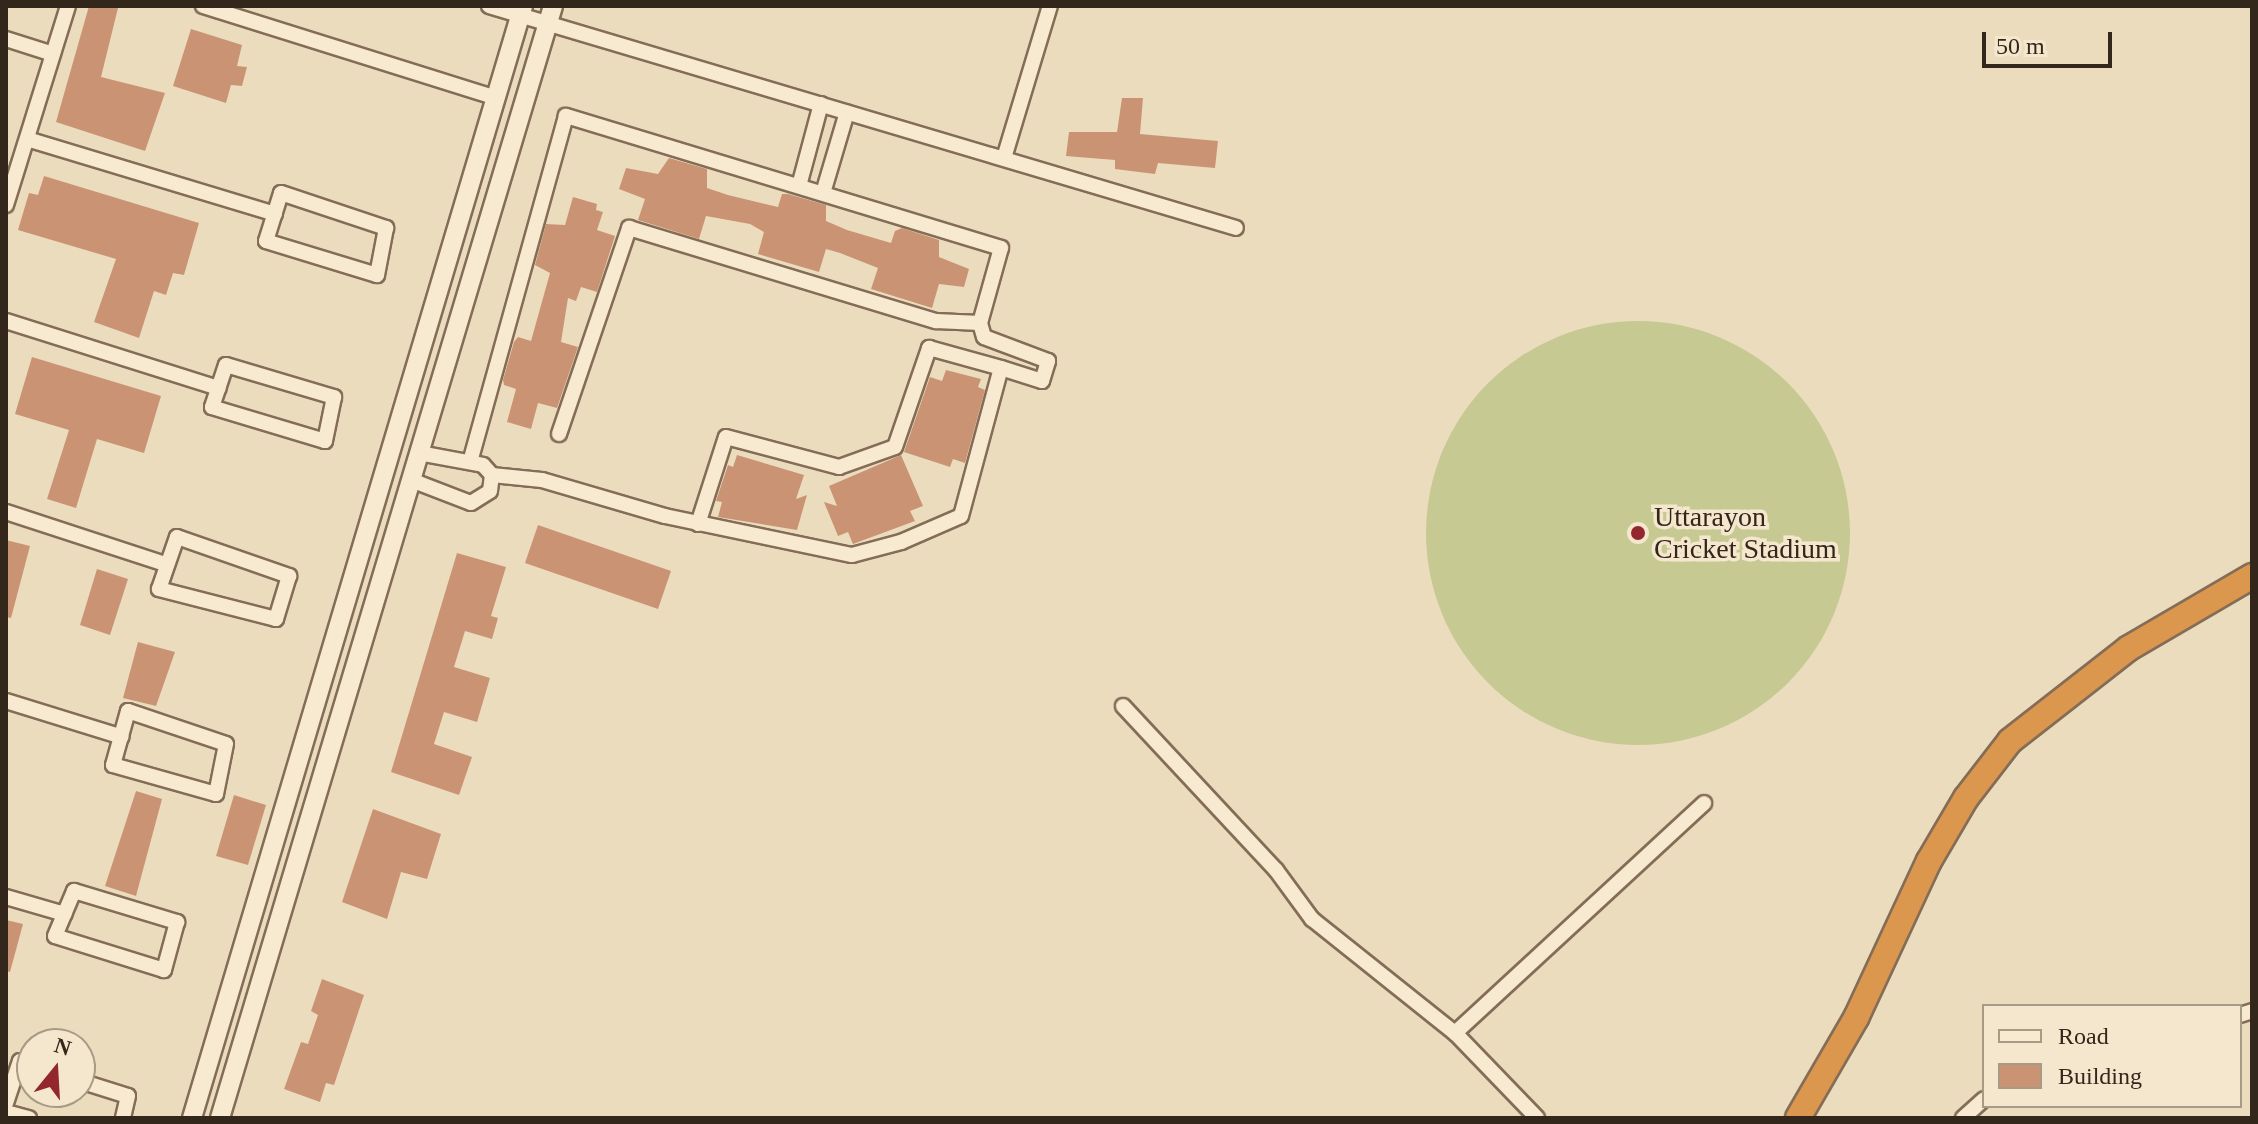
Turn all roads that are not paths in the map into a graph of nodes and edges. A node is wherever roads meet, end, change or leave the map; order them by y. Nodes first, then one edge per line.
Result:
1 (68, 6) edge
2 (203, 6) edge
3 (489, 6) edge
4 (1050, 6) edge
5 (522, 11) edge
6 (550, 14) edge
7 (6, 39) edge
8 (53, 54) junction
9 (496, 98) junction
10 (821, 104) junction
11 (847, 112) junction
12 (27, 139) junction
13 (1004, 158) junction
14 (799, 186) junction
15 (823, 193) junction
16 (6, 205) edge
17 (275, 214) junction
18 (1236, 228) dead end
19 (6, 321) edge
20 (980, 323) junction
21 (1001, 368) junction
22 (219, 388) junction
23 (559, 434) dead end
24 (419, 453) junction
25 (470, 461) junction
26 (492, 475) junction
27 (411, 480) junction
28 (6, 512) edge
29 (698, 524) junction
30 (165, 564) junction
31 (2252, 576) edge
32 (6, 701) edge
33 (1123, 706) dead end
34 (122, 737) junction
35 (1704, 803) dead end
36 (6, 897) edge
37 (65, 914) junction
38 (1455, 1033) junction
39 (9, 1082) edge
40 (96, 1086) edge
41 (1982, 1101) edge
42 (6, 1103) edge
43 (6, 1112) edge
44 (29, 1118) edge
45 (123, 1118) edge
46 (192, 1118) edge
47 (220, 1118) edge
48 (1537, 1118) edge
49 (1798, 1118) edge
50 (1963, 1118) edge

1 - 8 street
2 - 9 street
3 - 5 street
4 - 13 street
5 - 6 street
5 - 9 street
6 - 10 street
6 - 24 street
7 - 8 street
8 - 12 street
9 - 46 street
10 - 11 street
10 - 14 street
11 - 13 street
11 - 15 street
12 - 16 street
12 - 17 street
13 - 18 street
14 - 15 street
14 - 25 street
15 - 20 street
17 - 17 street
19 - 22 street
20 - 21 street
20 - 23 street
21 - 29 street
21 - 29 street
22 - 22 street
24 - 25 street
24 - 27 street
25 - 26 street
26 - 27 street
26 - 29 street
27 - 47 street
28 - 30 street
30 - 30 street
31 - 49 highway
32 - 34 street
33 - 38 street
34 - 34 street
35 - 38 street
36 - 37 street
37 - 37 street
38 - 48 street
39 - 42 street
40 - 45 street
41 - 50 street
43 - 44 street

